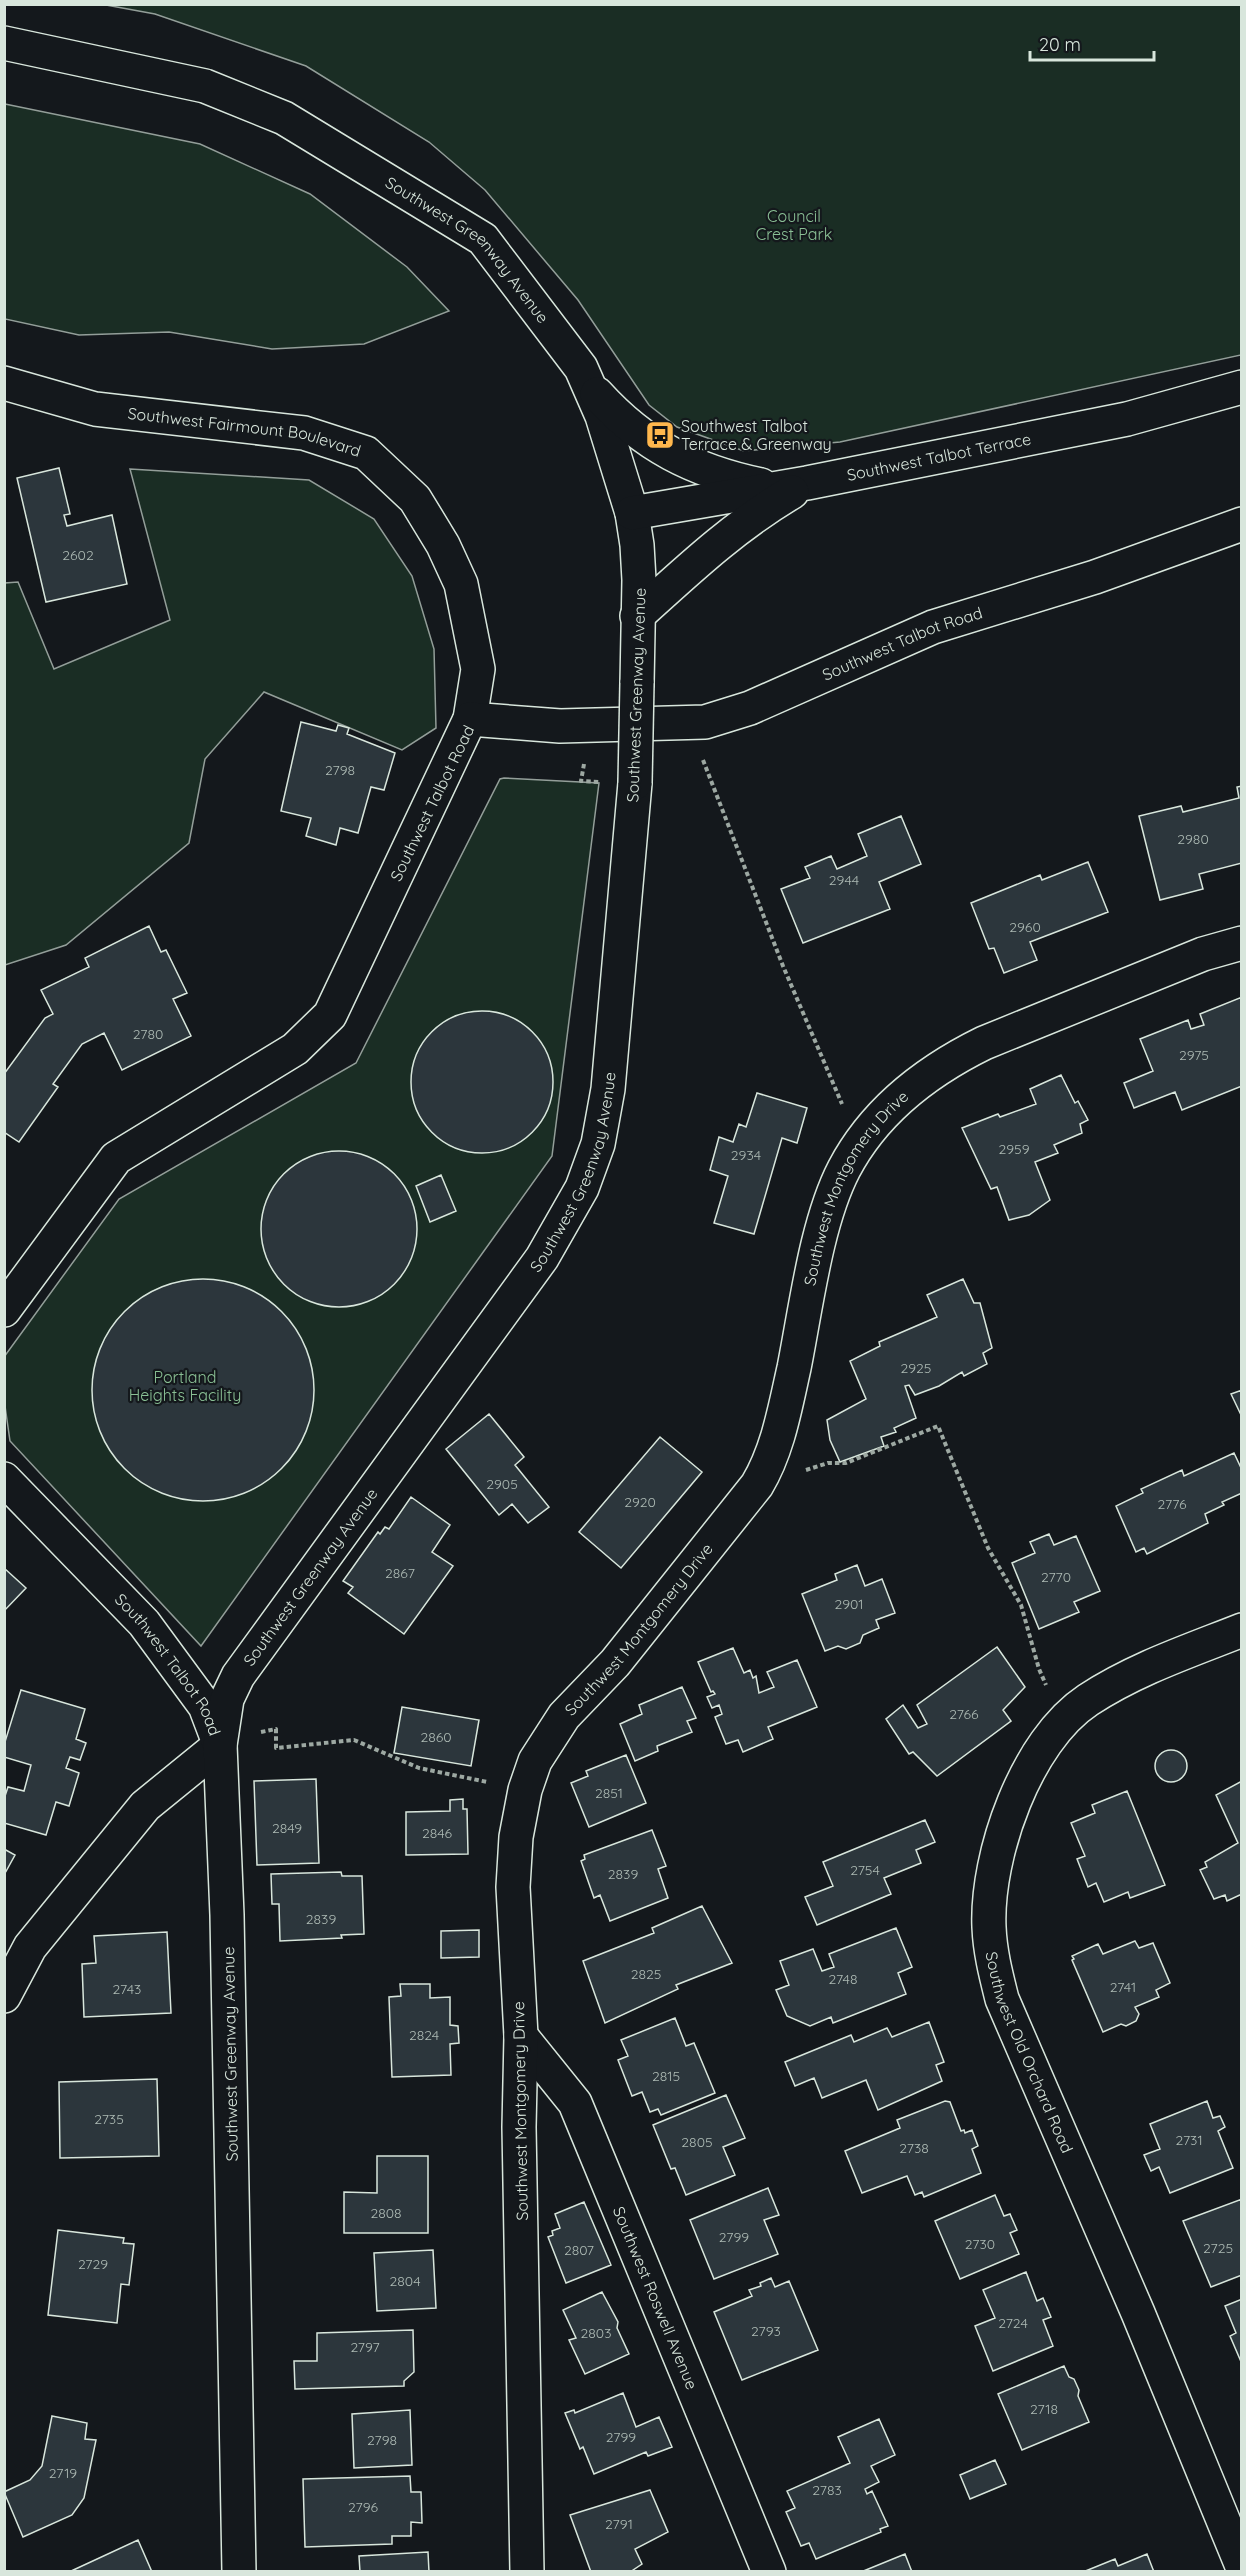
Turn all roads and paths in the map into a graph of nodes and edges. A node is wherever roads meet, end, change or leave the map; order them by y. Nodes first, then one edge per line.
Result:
1 (4, 43) edge
2 (4, 383) edge
3 (589, 385) junction
4 (1242, 387) edge
5 (793, 486) junction
6 (632, 513) junction
7 (1242, 524) edge
8 (638, 616) junction
9 (470, 719) junction
10 (689, 724) junction
11 (573, 762) dead end
12 (601, 782) dead end
13 (1242, 943) edge
14 (866, 1135) junction
15 (4, 1310) edge
16 (768, 1466) junction
17 (4, 1479) edge
18 (1242, 1630) edge
19 (1070, 1716) junction
20 (220, 1745) junction
21 (525, 1790) junction
22 (4, 1996) edge
23 (521, 2036) junction
24 (1242, 2566) edge
25 (240, 2571) edge
26 (527, 2571) edge
27 (768, 2571) edge

1 - 3 street, Southwest Greenway Avenue
2 - 9 street, Southwest Fairmount Boulevard
3 - 5 street
3 - 6 street, Southwest Greenway Avenue
4 - 5 street, Southwest Talbot Terrace
5 - 6 street, Southwest Talbot Terrace
5 - 8 street
6 - 8 street, Southwest Greenway Avenue
7 - 10 street, Southwest Talbot Road
8 - 20 street, Southwest Greenway Avenue, bridge
9 - 10 street, Southwest Talbot Road
9 - 15 street, Southwest Talbot Road
10 - 14 path
11 - 12 path
13 - 14 street, Southwest Montgomery Drive
14 - 16 street, Southwest Montgomery Drive
16 - 19 path
16 - 21 street, Southwest Montgomery Drive
17 - 20 street, Southwest Talbot Road
18 - 19 street, Southwest Old Orchard Road
19 - 24 street, Southwest Old Orchard Road
20 - 21 path
20 - 22 street, Southwest Talbot Road
20 - 25 street, Southwest Greenway Avenue
21 - 23 street, Southwest Montgomery Drive
23 - 26 street, Southwest Montgomery Drive
23 - 27 street, Southwest Roswell Avenue

